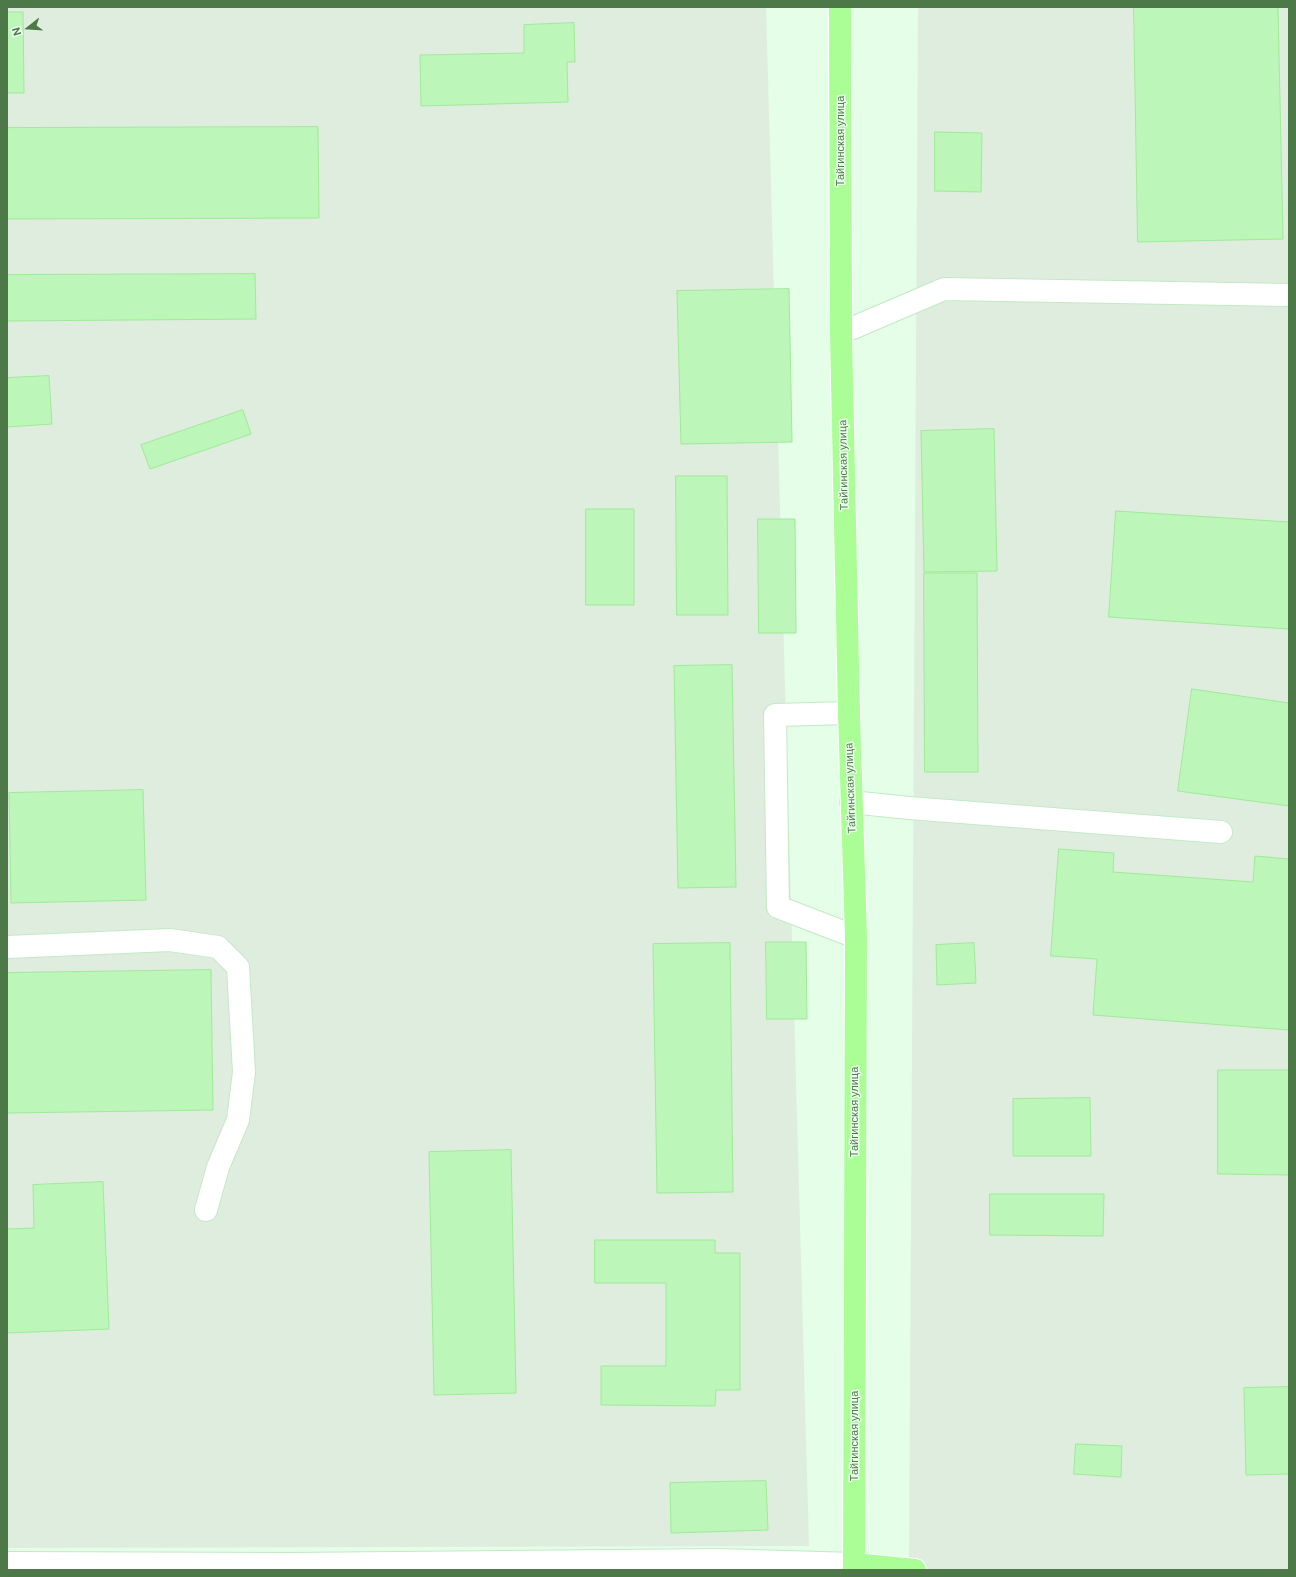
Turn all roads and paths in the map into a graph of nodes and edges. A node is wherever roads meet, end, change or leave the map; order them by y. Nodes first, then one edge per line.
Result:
1 (840, 7) edge
2 (1289, 295) edge
3 (841, 333) junction
4 (849, 713) junction
5 (851, 802) junction
6 (1221, 832) dead end
7 (856, 938) junction
8 (7, 946) edge
9 (206, 1210) dead end
10 (7, 1564) edge
11 (854, 1567) edge
12 (915, 1570) edge

1 - 3 highway, Тайгинская улица
2 - 3 street
3 - 4 highway, Тайгинская улица
4 - 5 highway, Тайгинская улица
4 - 7 street
5 - 6 street
5 - 7 highway, Тайгинская улица
7 - 11 highway, Тайгинская улица
8 - 9 street
10 - 11 street
11 - 12 highway

